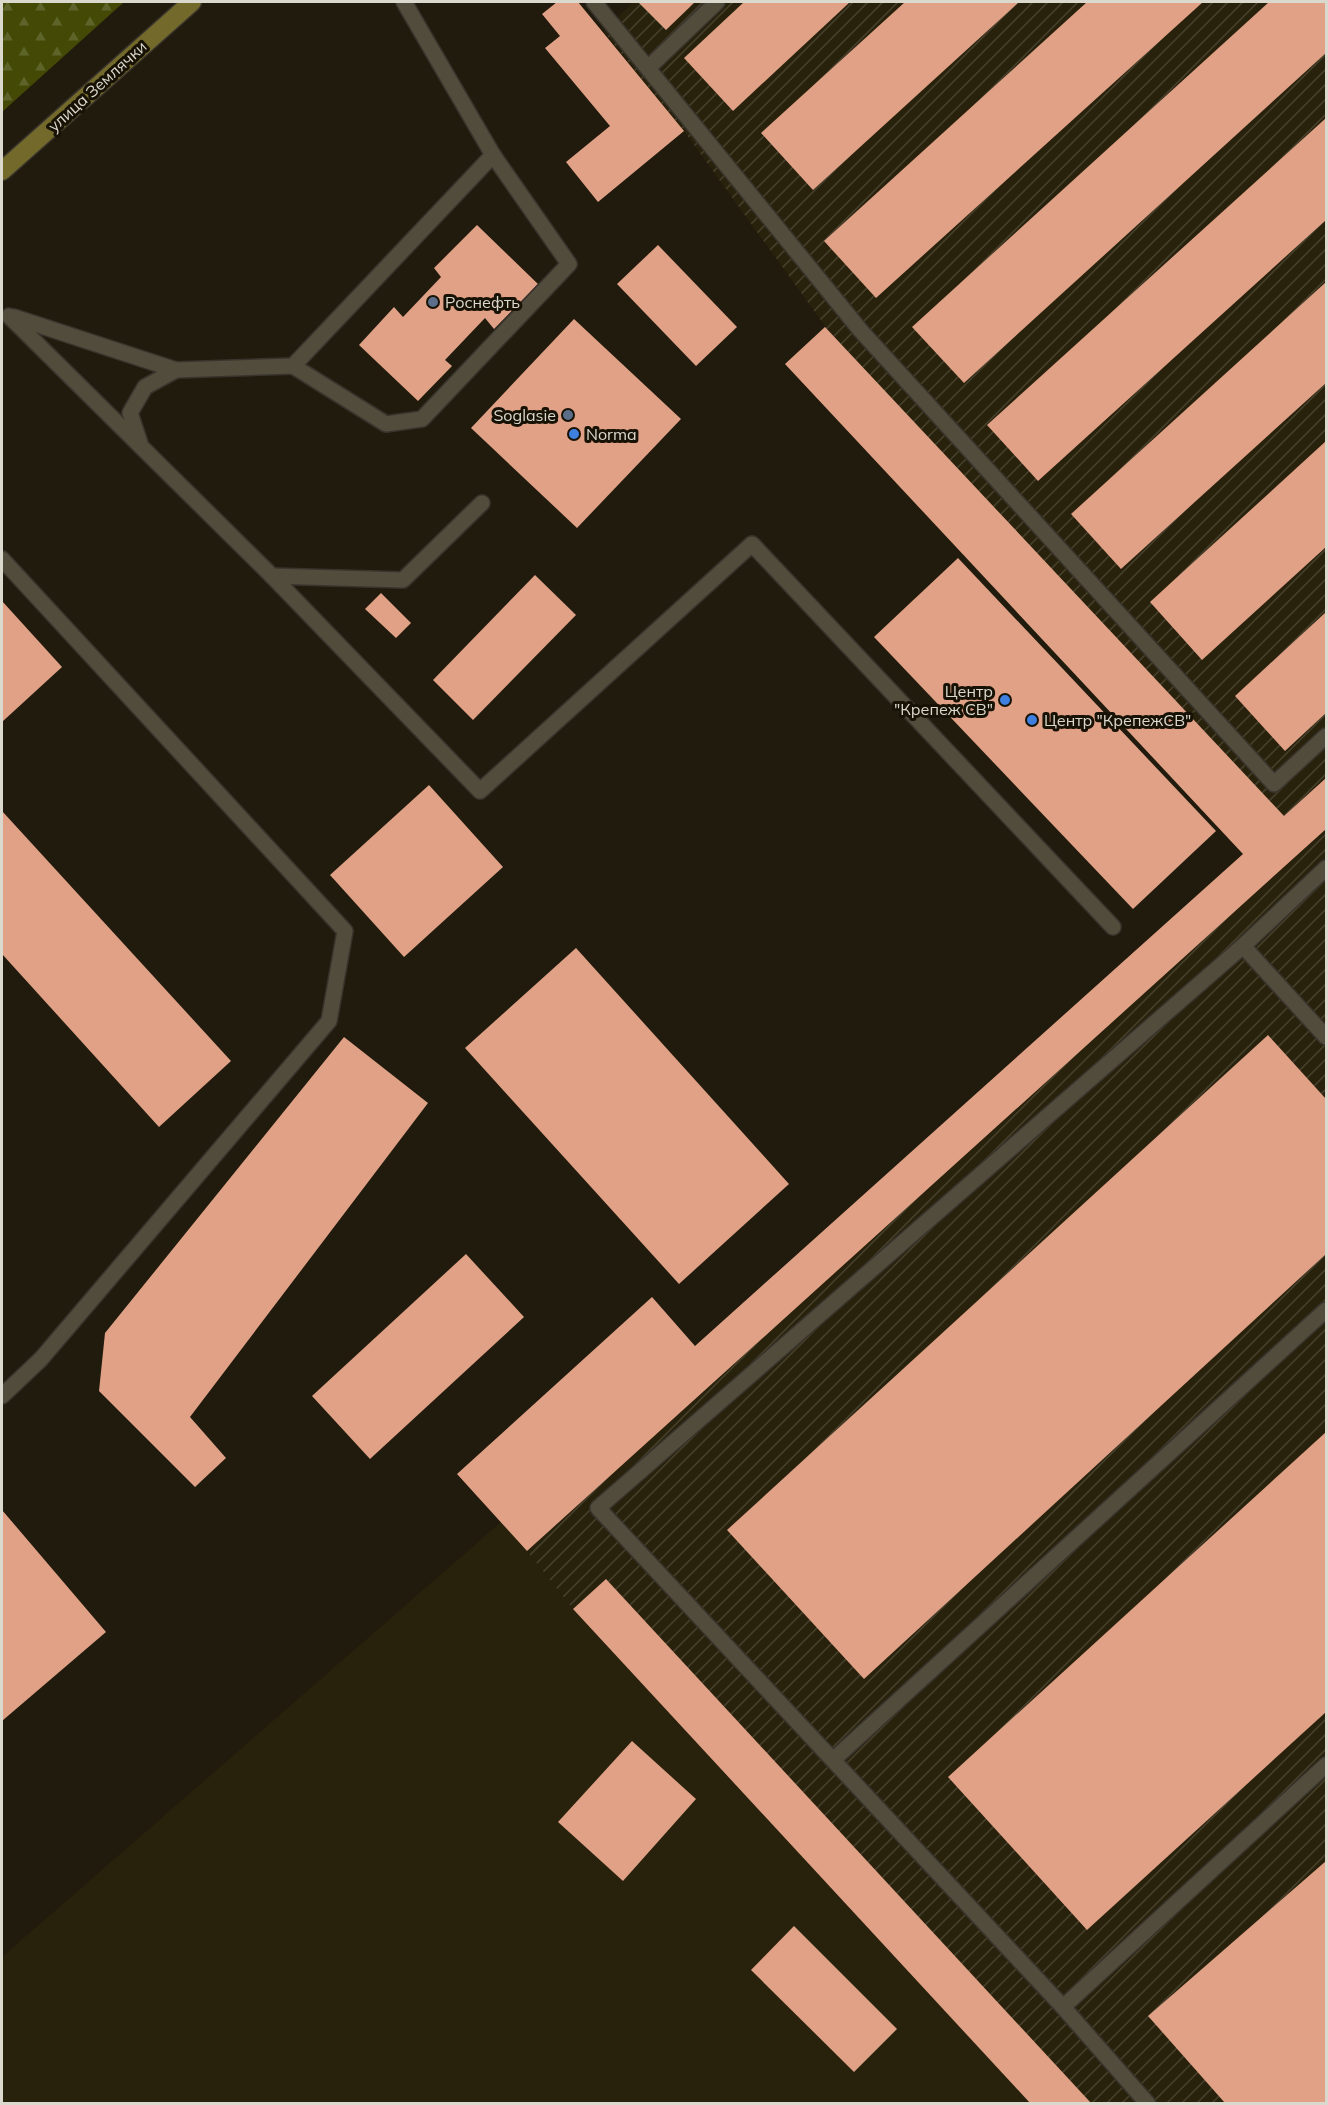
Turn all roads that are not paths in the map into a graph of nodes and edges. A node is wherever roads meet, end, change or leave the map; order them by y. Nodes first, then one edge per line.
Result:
1 (192, 2) edge
2 (404, 2) edge
3 (594, 2) edge
4 (717, 2) edge
5 (648, 68) junction
6 (493, 155) junction
7 (2, 171) edge
8 (5, 312) edge
9 (293, 366) junction
10 (176, 370) junction
11 (141, 446) junction
12 (482, 503) dead end
13 (2, 559) edge
14 (272, 576) junction
15 (1326, 736) edge
16 (1326, 868) edge
17 (1113, 927) dead end
18 (1243, 946) junction
19 (1326, 1037) edge
20 (1326, 1310) edge
21 (2, 1396) edge
22 (832, 1760) junction
23 (1326, 1765) edge
24 (1064, 2007) junction
25 (1148, 2103) edge

1 - 7 street, улица Землячки
2 - 6 lane
3 - 5 lane
4 - 5 lane
5 - 15 lane
6 - 9 lane
6 - 9 lane
8 - 10 lane
8 - 11 lane
9 - 10 lane
10 - 11 lane
11 - 14 lane
12 - 14 lane
13 - 21 lane
14 - 17 lane
16 - 18 lane
18 - 19 lane
18 - 22 lane
20 - 22 lane
22 - 24 lane
23 - 24 lane
24 - 25 lane

